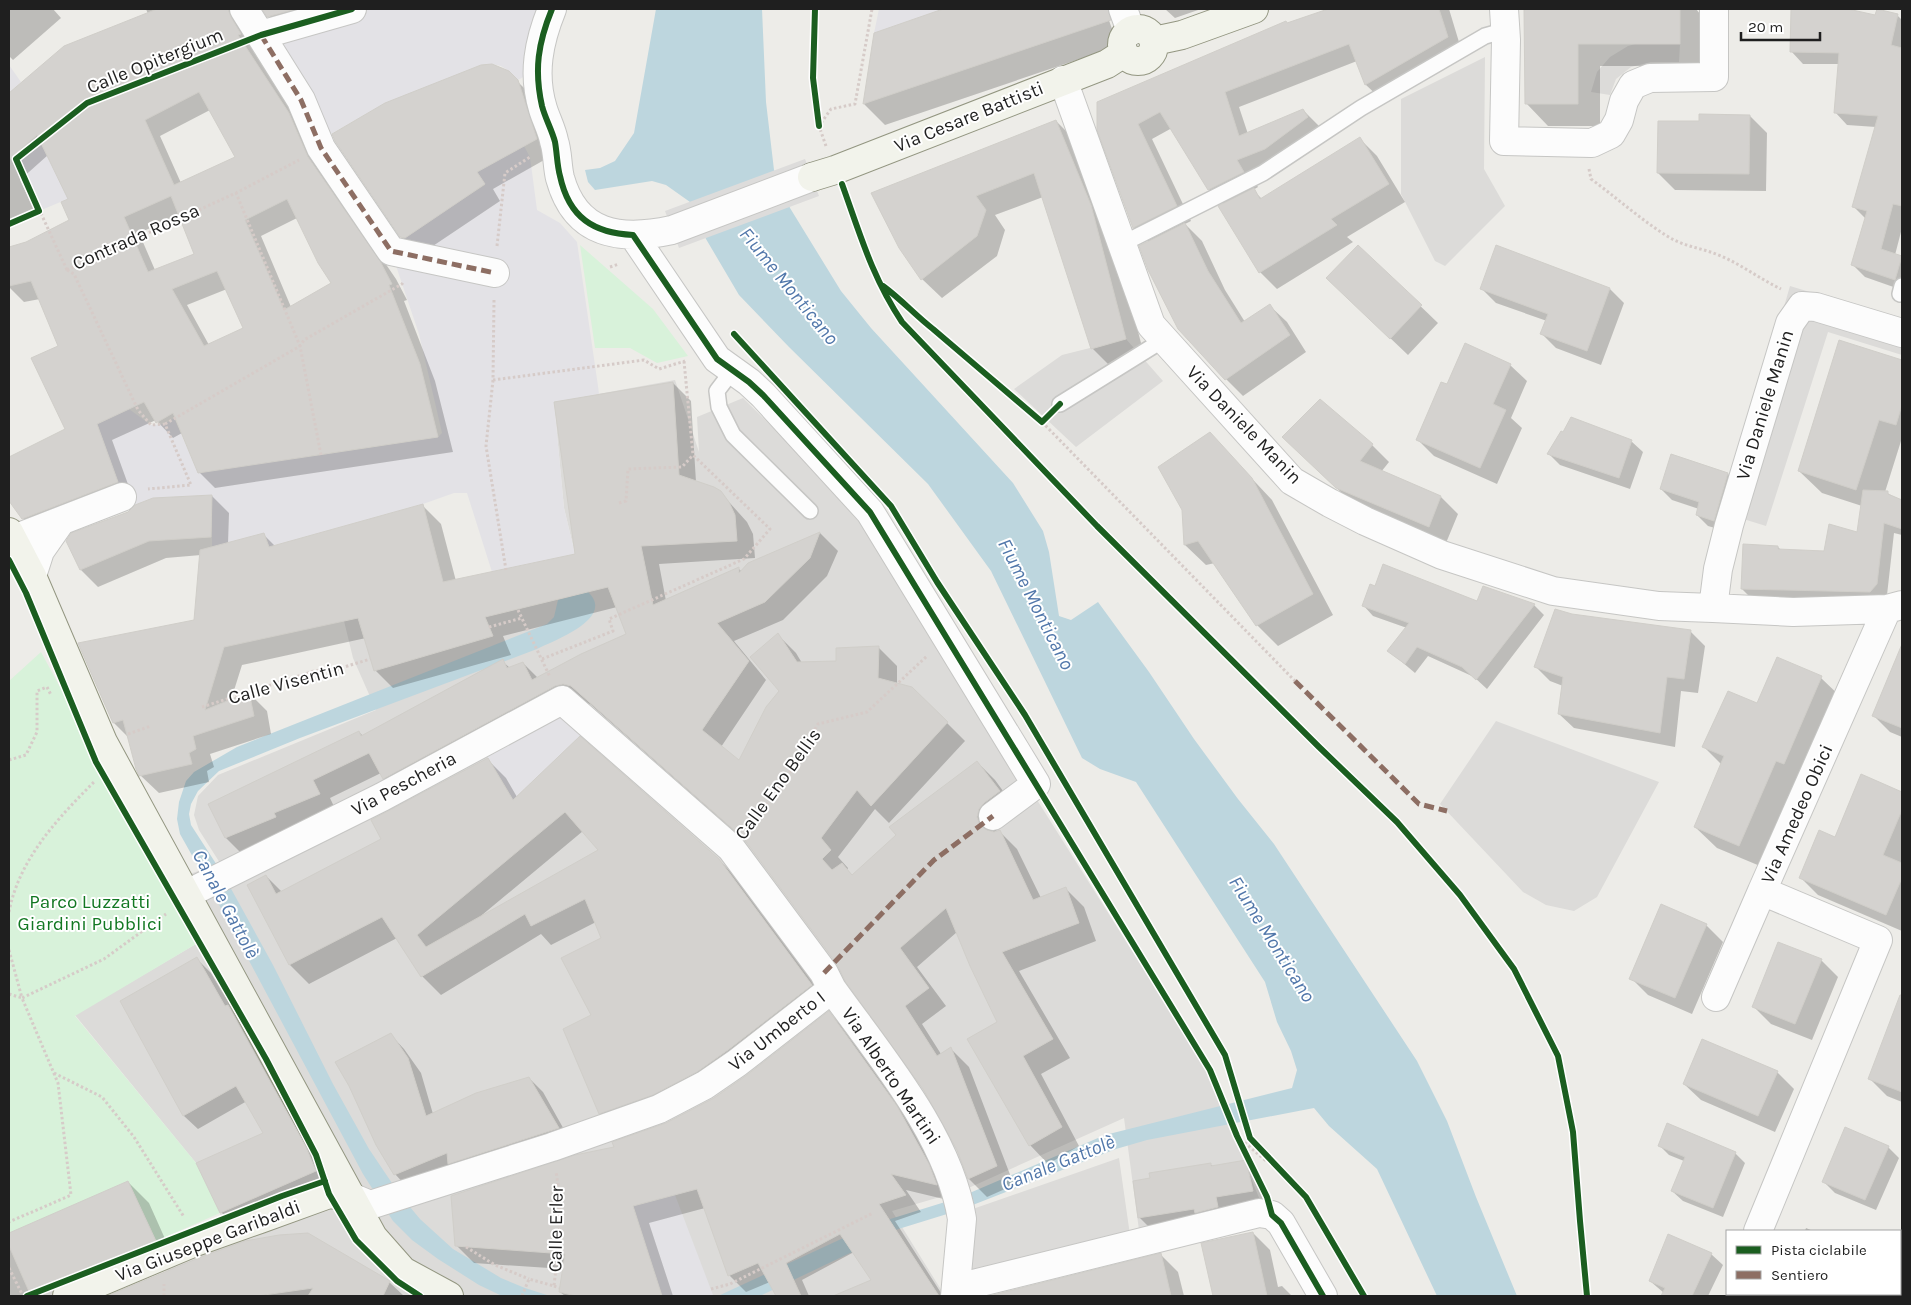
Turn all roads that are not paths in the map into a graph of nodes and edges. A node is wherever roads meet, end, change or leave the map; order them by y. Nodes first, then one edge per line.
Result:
1 (244, 9) edge
2 (352, 9) edge
3 (552, 9) edge
4 (1254, 9) edge
5 (1714, 9) edge
6 (1505, 19) edge
7 (1133, 33) edge
8 (261, 34) junction
9 (1062, 80) junction
10 (634, 235) junction
11 (1122, 244) junction
12 (494, 273) road end
13 (1902, 333) edge
14 (1163, 340) junction
15 (733, 370) junction
16 (1060, 404) road end
17 (122, 497) road end
18 (810, 511) dead end
19 (61, 521) junction
20 (11, 536) edge
21 (32, 576) junction
22 (1894, 607) edge
23 (1713, 608) junction
24 (562, 700) joint
25 (994, 816) dead end
26 (1762, 892) junction
27 (192, 895) junction
28 (832, 989) junction
29 (1716, 997) dead end
30 (360, 1201) junction
31 (1758, 1230) edge
32 (956, 1292) edge
33 (67, 1296) edge
34 (448, 1296) edge
35 (1322, 1296) edge

1 - 8 street
2 - 8 street
3 - 10 street
4 - 7 street, Via Cesare Battisti
5 - 6 street
6 - 11 lane
7 - 9 street, Via Cesare Battisti
8 - 12 street
9 - 10 street, Via Cesare Battisti
9 - 11 street, Via Daniele Manin
10 - 15 street
11 - 14 street, Via Daniele Manin
13 - 23 street, Via Daniele Manin
14 - 16 lane
14 - 23 street, Via Daniele Manin
15 - 18 lane
15 - 25 street
17 - 19 street
19 - 20 street
19 - 21 street
20 - 21 street
21 - 27 street
22 - 23 street, Via Daniele Manin
22 - 26 street, Via Amedeo Obici
24 - 27 street, Via Pescheria
24 - 28 street, Via Umberto I
26 - 29 street
26 - 31 street, Via Amedeo Obici
27 - 30 street
28 - 30 street, Via Umberto I
28 - 32 street, Via Alberto Martini
30 - 33 street, Via Giuseppe Garibaldi
30 - 34 street
32 - 35 street

